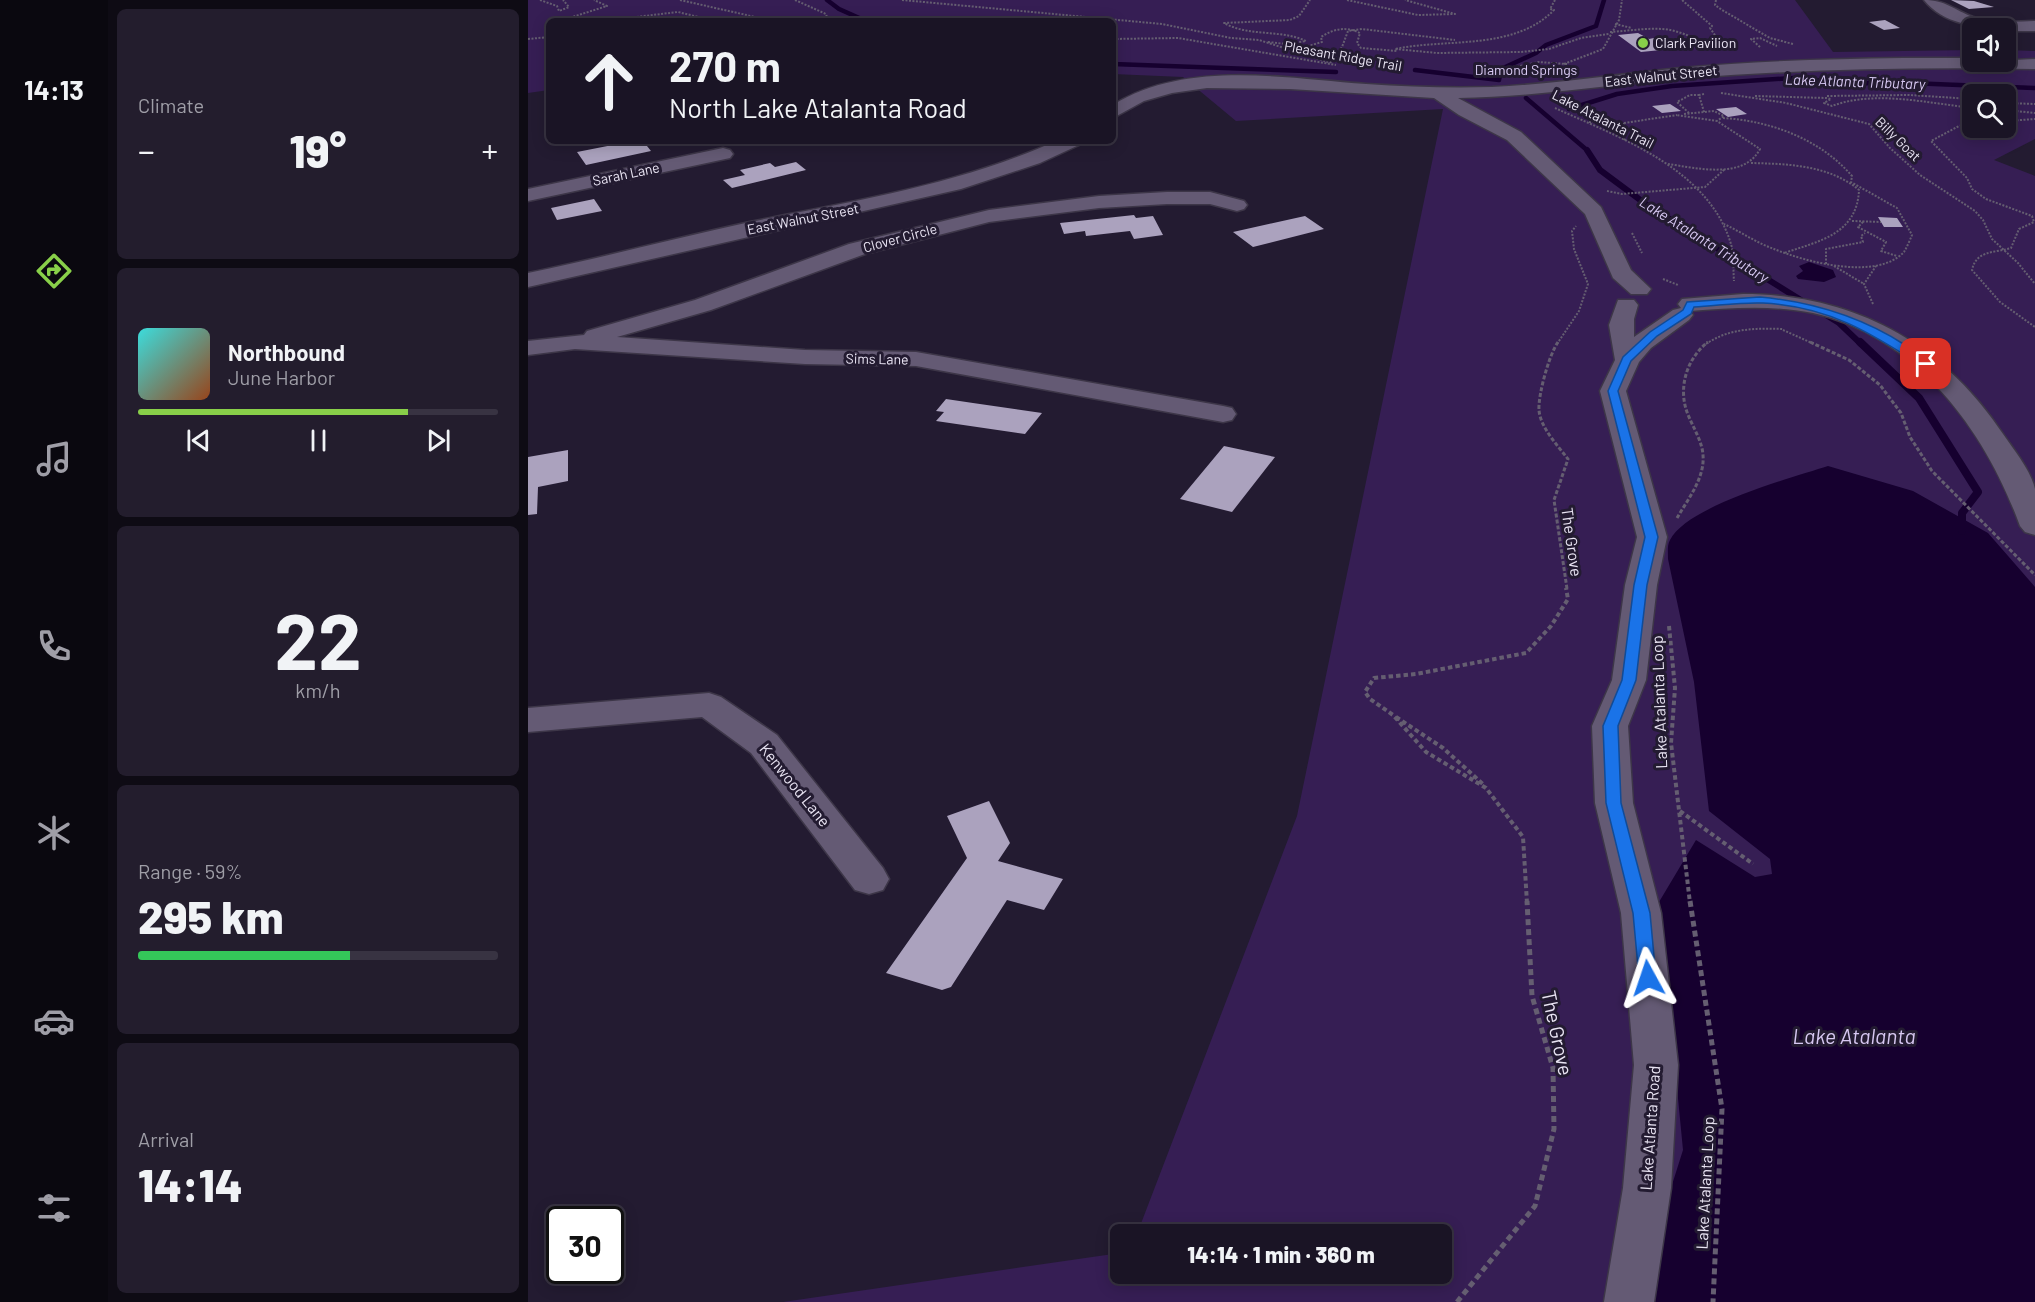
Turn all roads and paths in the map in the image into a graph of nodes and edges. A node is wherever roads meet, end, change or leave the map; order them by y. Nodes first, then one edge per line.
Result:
1 (540, 0) edge
2 (563, 0) edge
3 (594, 0) edge
4 (680, 0) edge
5 (795, 0) edge
6 (902, 0) edge
7 (1310, 0) edge
8 (1347, 0) edge
9 (1406, 0) edge
10 (1555, 0) edge
11 (1622, 0) edge
12 (1682, 0) edge
13 (1716, 0) edge
14 (1932, 0) edge
15 (569, 18) edge
16 (627, 18) edge
17 (703, 18) edge
18 (760, 18) edge
19 (827, 18) edge
20 (1097, 18) edge
21 (1116, 20) edge
22 (1615, 24) junction
23 (2035, 26) edge
24 (1636, 29) junction
25 (1355, 30) junction
26 (1609, 33) junction
27 (546, 37) edge
28 (528, 39) edge
29 (1116, 39) edge
30 (1259, 40) junction
31 (1459, 41) junction
32 (1286, 44) junction
33 (1798, 47) dead end
34 (1784, 48) dead end
35 (1762, 49) dead end
36 (1398, 51) junction
37 (1688, 56) dead end
38 (1329, 63) junction
39 (2035, 64) edge
40 (1339, 66) dead end
41 (1719, 70) junction
42 (1513, 78) dead end
43 (1728, 89) dead end
44 (1478, 92) junction
45 (1439, 93) junction
46 (1709, 93) dead end
47 (1699, 95) junction
48 (1785, 95) junction
49 (1745, 97) junction
50 (1962, 98) edge
51 (2016, 103) edge
52 (2035, 104) edge
53 (1552, 106) dead end
54 (1962, 107) edge
55 (1116, 111) edge
56 (2016, 111) edge
57 (1704, 112) junction
58 (1689, 113) junction
59 (2035, 113) edge
60 (1676, 115) junction
61 (1724, 118) junction
62 (2035, 119) edge
63 (2016, 120) edge
64 (1489, 121) junction
65 (1717, 121) junction
66 (1586, 122) junction
67 (1624, 123) junction
68 (1962, 125) edge
69 (1625, 140) junction
70 (1065, 144) edge
71 (723, 154) dead end
72 (1751, 163) junction
73 (1666, 164) junction
74 (1725, 169) junction
75 (1851, 182) junction
76 (1698, 188) junction
77 (528, 195) edge
78 (1617, 198) dead end
79 (1237, 205) dead end
80 (1851, 221) junction
81 (1600, 222) junction
82 (1863, 222) junction
83 (1881, 222) dead end
84 (1724, 224) junction
85 (1629, 228) dead end
86 (1865, 233) junction
87 (1816, 243) junction
88 (1829, 247) junction
89 (2005, 251) junction
90 (1782, 253) junction
91 (1774, 255) dead end
92 (1898, 257) junction
93 (1646, 261) dead end
94 (1826, 264) junction
95 (1834, 266) junction
96 (1735, 273) dead end
97 (528, 280) edge
98 (1864, 284) dead end
99 (2035, 284) edge
100 (1663, 294) junction
101 (2035, 327) edge
102 (575, 342) junction
103 (528, 348) edge
104 (1627, 360) junction
105 (1223, 414) dead end
106 (1676, 519) dead end
107 (2035, 525) edge
108 (2035, 575) edge
109 (1667, 614) dead end
110 (1393, 715) junction
111 (528, 720) edge
112 (1486, 788) junction
113 (1680, 811) junction
114 (1753, 864) dead end
115 (869, 879) dead end
116 (1457, 1302) edge
117 (1629, 1302) edge
118 (1713, 1302) edge

1 - 2 path
3 - 15 path
4 - 18 path
5 - 19 path
6 - 20 path
7 - 32 path
8 - 9 path
10 - 31 path
11 - 22 path
12 - 24 path
13 - 33 path
14 - 23 street
16 - 17 path
21 - 30 path
22 - 24 path
22 - 26 path
24 - 26 path
25 - 31 path
25 - 32 path
25 - 36 path
25 - 38 path
26 - 36 path
26 - 42 path
27 - 28 path
29 - 38 path, Pleasant Ridge Trail
30 - 32 path
30 - 38 path
31 - 36 path
34 - 35 path
37 - 41 street
38 - 40 path, Pleasant Ridge Trail
39 - 41 street, East Walnut Street
41 - 44 street, East Walnut Street
43 - 49 path, Billy Goat
44 - 45 street, East Walnut Street
44 - 64 street
45 - 55 street, East Walnut Street
45 - 64 street
46 - 47 path
47 - 57 path
47 - 58 path
48 - 49 path, Billy Goat
48 - 50 path, Billy Goat
48 - 54 path, Billy Goat
49 - 89 path, Billy Goat
51 - 52 path
53 - 66 path, Lake Atalanta Trail
56 - 59 path
57 - 58 path
57 - 61 path
58 - 60 path
60 - 65 path
60 - 67 path
61 - 65 path
61 - 75 path
62 - 63 path
64 - 81 street
65 - 72 path
66 - 67 path
66 - 69 path, Lake Atalanta Trail
67 - 69 path
68 - 89 path, Billy Goat
69 - 73 path, Lake Atalanta Trail
70 - 97 street, East Walnut Street
71 - 77 street, Sarah Lane
72 - 74 path
72 - 75 path
73 - 74 path
73 - 76 path, Lake Atalanta Trail
74 - 76 path
75 - 80 path
75 - 92 path
76 - 78 path
76 - 84 path, Lake Atalanta Trail
79 - 102 street, Clover Circle
80 - 82 path
80 - 87 path
81 - 100 street
81 - 110 path, The Grove
82 - 83 path
82 - 86 path
84 - 90 path
84 - 96 path, Lake Atalanta Trail
85 - 93 path
86 - 88 path
86 - 92 path
87 - 88 path
87 - 90 path
88 - 94 path
89 - 99 path, Billy Goat
89 - 101 path
90 - 91 path
90 - 94 path
92 - 95 path
94 - 95 path
95 - 98 path
100 - 104 street, Lake Atlanta Road
100 - 104 street
100 - 107 street
102 - 103 street, Sims Lane
102 - 105 street, Sims Lane
104 - 117 street, Lake Atlanta Road
106 - 108 path
109 - 113 path, Lake Atalanta Loop
110 - 112 path, The Grove
110 - 112 path, The Grove
111 - 115 street, Kenwood Lane
112 - 116 path, The Grove
113 - 114 path
113 - 118 path, Lake Atalanta Loop

